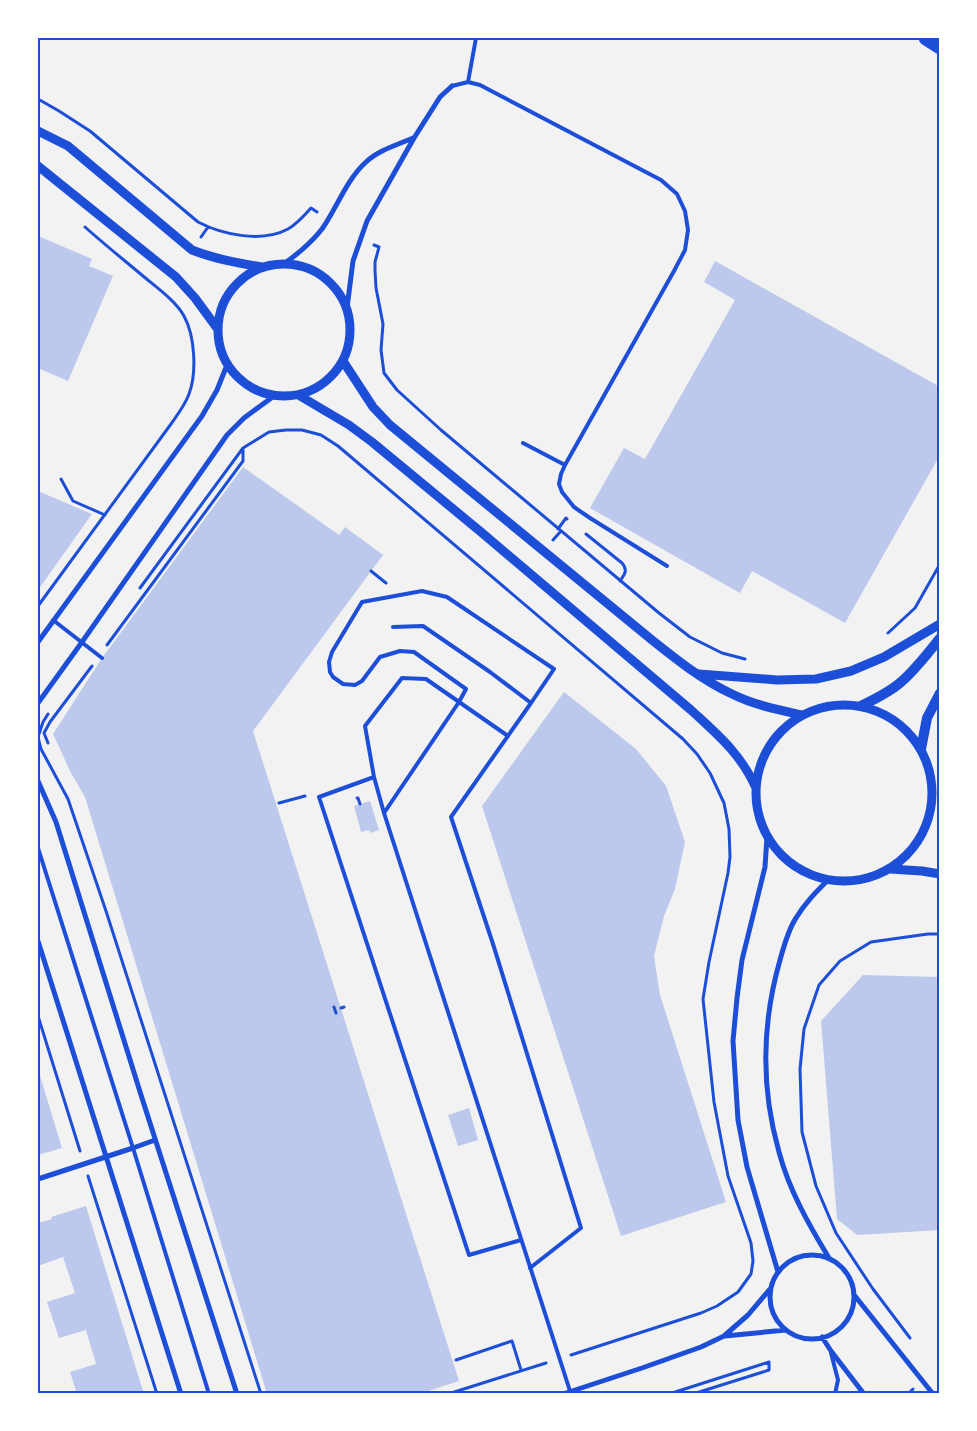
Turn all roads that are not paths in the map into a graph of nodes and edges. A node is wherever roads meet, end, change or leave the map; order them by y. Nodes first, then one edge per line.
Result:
1 (476, 38) edge
2 (926, 38) edge
3 (940, 47) edge
4 (468, 82) junction
5 (452, 86) joint
6 (38, 131) edge
7 (414, 138) junction
8 (38, 166) edge
9 (286, 263) junction
10 (262, 268) junction
11 (347, 308) junction
12 (217, 328) junction
13 (342, 361) junction
14 (227, 365) junction
15 (274, 396) junction
16 (300, 396) junction
17 (522, 443) dead end
18 (565, 465) junction
19 (667, 566) dead end
20 (54, 620) junction
21 (940, 624) edge
22 (393, 627) dead end
23 (940, 638) edge
24 (38, 642) edge
25 (82, 642) junction
26 (101, 656) road end
27 (696, 674) junction
28 (940, 693) edge
29 (459, 702) junction
30 (38, 703) edge
31 (531, 703) junction
32 (862, 706) junction
33 (802, 715) junction
34 (508, 736) junction
35 (921, 749) junction
36 (374, 777) junction
37 (38, 781) edge
38 (756, 788) junction
39 (933, 792) junction
40 (940, 802) edge
41 (384, 813) junction
42 (767, 837) junction
43 (38, 848) edge
44 (890, 869) junction
45 (940, 874) edge
46 (828, 880) junction
47 (38, 941) edge
48 (155, 1140) junction
49 (133, 1148) junction
50 (106, 1157) junction
51 (38, 1179) edge
52 (521, 1240) junction
53 (829, 1258) junction
54 (530, 1268) junction
55 (778, 1272) junction
56 (771, 1289) junction
57 (855, 1296) junction
58 (786, 1330) junction
59 (724, 1336) junction
60 (822, 1337) junction
61 (831, 1351) junction
62 (570, 1391) junction
63 (181, 1394) edge
64 (209, 1394) edge
65 (237, 1394) edge
66 (563, 1394) edge
67 (835, 1394) edge
68 (864, 1394) edge
69 (932, 1394) edge

1 - 4 lane
2 - 3 highway
4 - 5 lane
4 - 18 lane
5 - 7 street
6 - 10 street
7 - 9 street
7 - 11 street
8 - 12 street
9 - 10 street
9 - 11 street
10 - 12 street
11 - 13 street
12 - 14 street
13 - 16 street
13 - 27 street
14 - 15 street
14 - 20 street
15 - 16 street
15 - 25 street
16 - 38 street
17 - 18 lane
18 - 19 lane
20 - 24 street
20 - 25 lane
21 - 27 street
22 - 31 lane
23 - 32 main road
25 - 26 lane
25 - 30 street
27 - 33 street
28 - 35 main road
29 - 31 lane
29 - 34 lane
29 - 36 lane
29 - 41 lane
31 - 34 lane
32 - 33 street
32 - 35 street
33 - 38 street
34 - 54 lane
35 - 39 street
36 - 41 lane
36 - 52 lane
37 - 48 street
38 - 42 street
39 - 40 street
39 - 44 street
41 - 52 lane
42 - 46 street
42 - 55 street
43 - 49 lane
44 - 45 street
44 - 46 street
46 - 53 street
47 - 50 street
48 - 49 street
48 - 65 street
49 - 50 street
49 - 64 lane
50 - 51 street
50 - 63 street
52 - 54 lane
53 - 55 street
53 - 57 street
54 - 62 lane
55 - 56 street
56 - 58 street
56 - 59 street
57 - 60 street
57 - 69 street
58 - 59 street
58 - 60 street
59 - 62 street
60 - 61 street
61 - 67 lane
61 - 68 street
62 - 66 street

